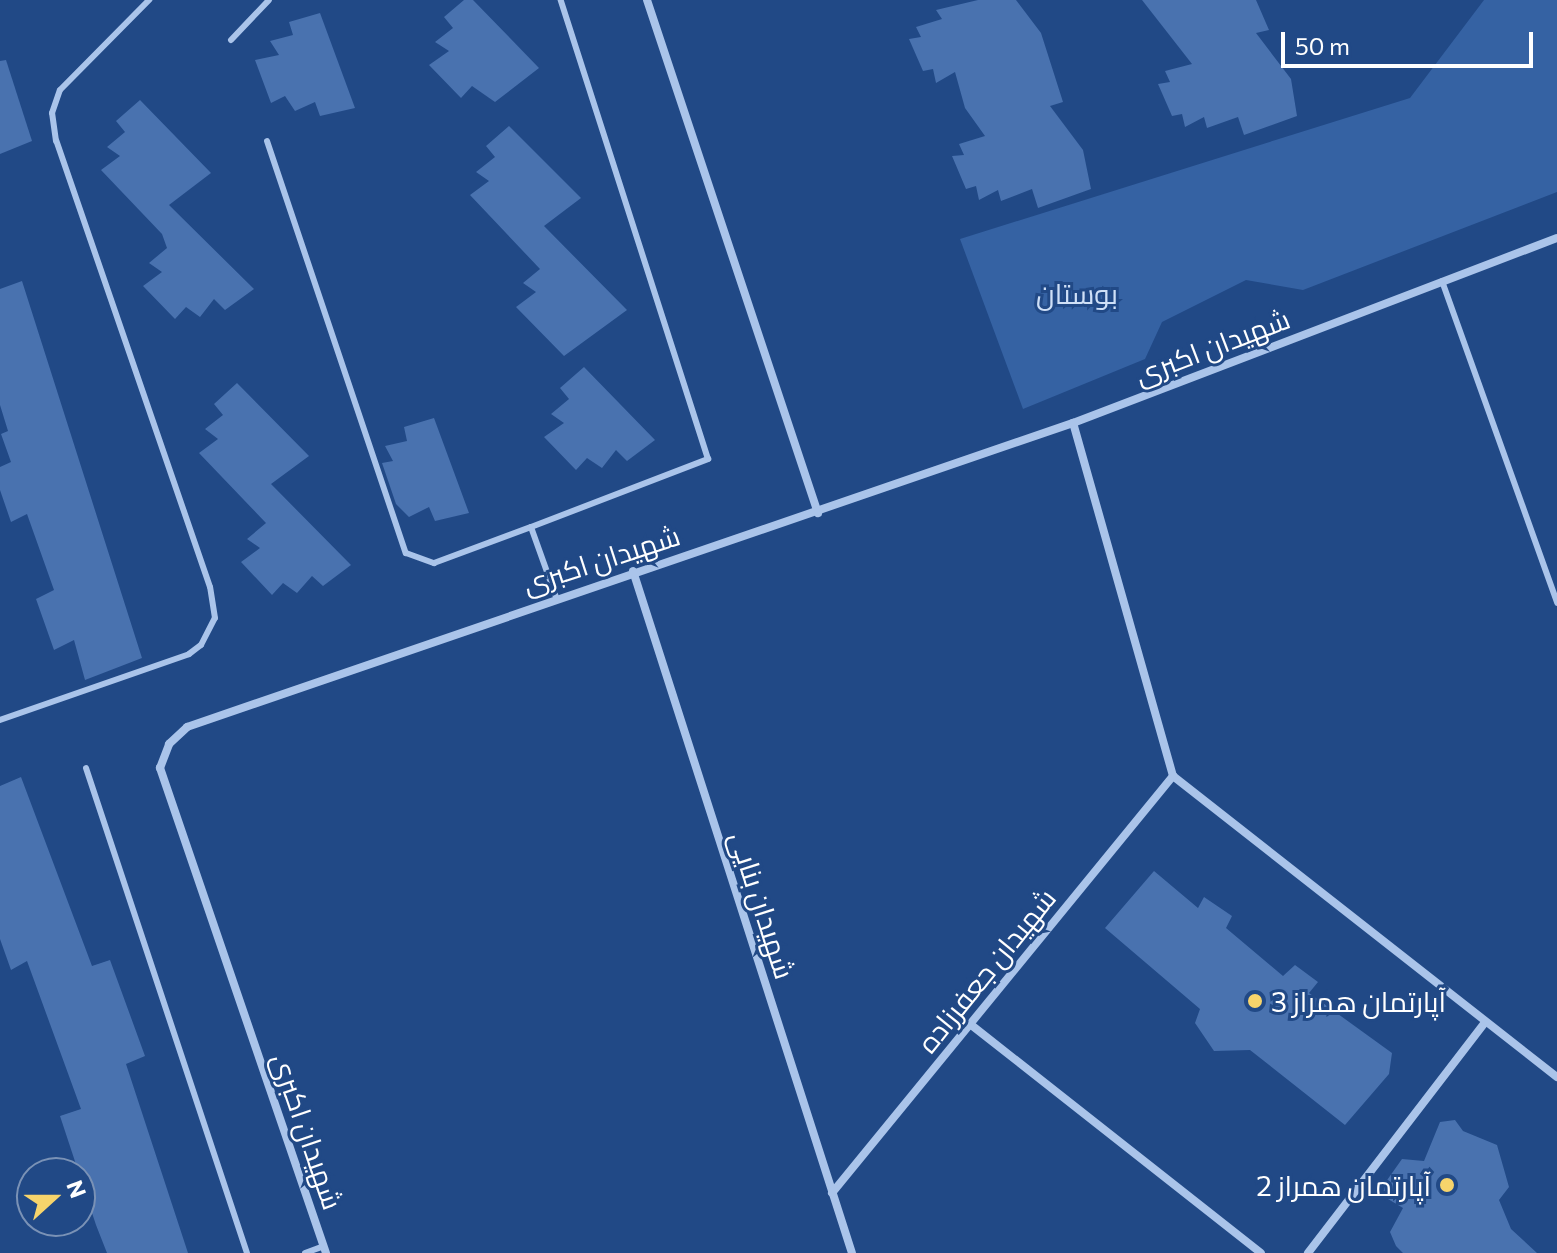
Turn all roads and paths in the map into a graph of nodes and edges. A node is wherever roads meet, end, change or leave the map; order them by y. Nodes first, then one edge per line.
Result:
1 (149, 0) edge
2 (269, 0) edge
3 (561, 0) edge
4 (647, 0) edge
5 (231, 40) dead end
6 (267, 141) dead end
7 (1557, 238) edge
8 (1442, 281) junction
9 (1073, 423) junction
10 (818, 513) junction
11 (531, 527) junction
12 (633, 571) junction
13 (556, 597) junction
14 (1557, 603) edge
15 (0, 720) edge
16 (86, 768) dead end
17 (1173, 776) junction
18 (970, 1024) junction
19 (1484, 1024) junction
20 (1557, 1077) edge
21 (832, 1193) junction
22 (325, 1249) edge
23 (247, 1253) edge
24 (305, 1253) edge
25 (852, 1253) edge
26 (1261, 1253) edge
27 (1308, 1253) edge

1 - 15 lane
2 - 5 lane
3 - 11 lane
4 - 10 street
6 - 11 lane
7 - 8 street, شهیدان اکبری
8 - 9 street, شهیدان اکبری
8 - 14 lane
9 - 10 street, شهیدان اکبری
9 - 17 street
10 - 12 street, شهیدان اکبری
11 - 13 lane
12 - 13 street, شهیدان اکبری
12 - 21 street, شهیدان بنایی
13 - 22 street, شهیدان اکبری
16 - 23 lane
17 - 18 street, شهیدان جعفرزاده
17 - 19 street
18 - 21 street, شهیدان جعفرزاده
18 - 26 street
19 - 20 street
19 - 27 street
21 - 25 street, شهیدان بنایی
22 - 24 lane

